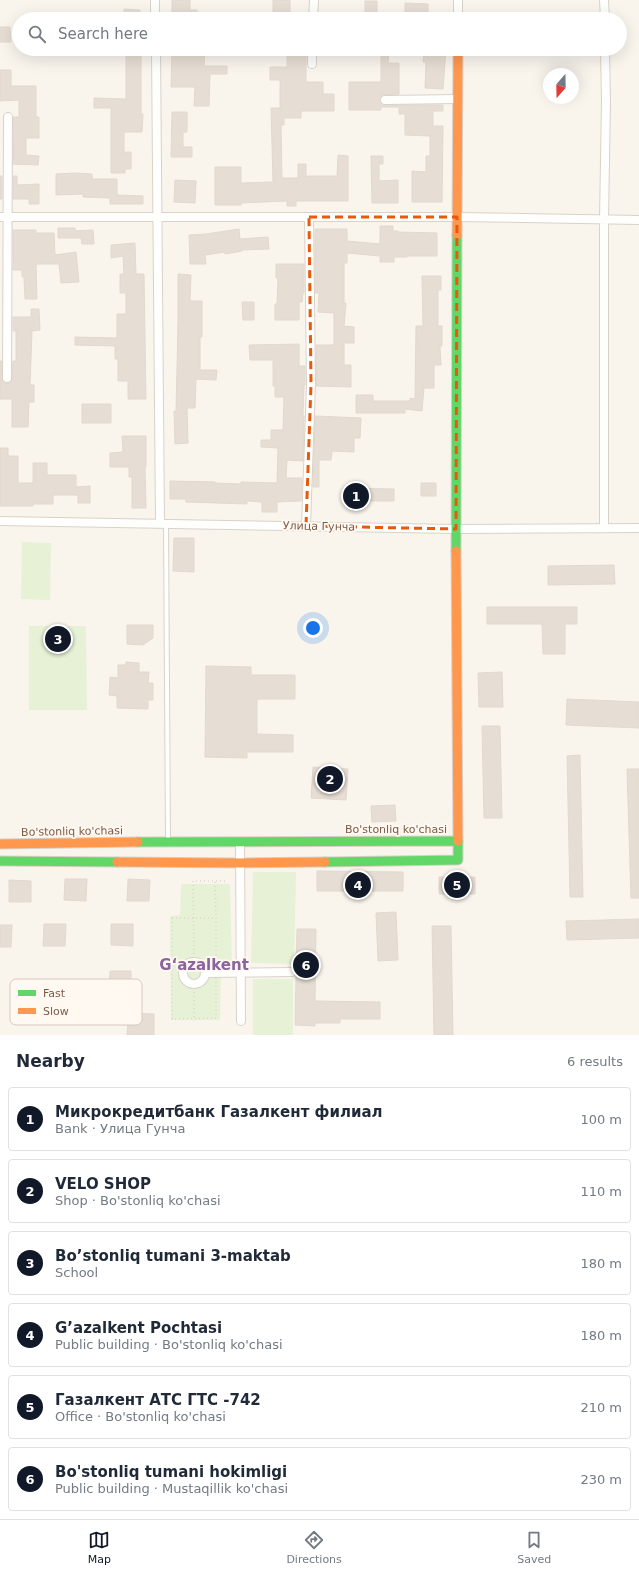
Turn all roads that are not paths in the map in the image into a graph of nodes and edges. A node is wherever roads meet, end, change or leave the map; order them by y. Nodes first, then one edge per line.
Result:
1 (155, 0) edge
2 (314, 0) edge
3 (458, 0) edge
4 (604, 0) edge
5 (155, 12) edge
6 (313, 12) edge
7 (458, 12) edge
8 (604, 12) edge
9 (156, 56) edge
10 (312, 56) edge
11 (458, 56) edge
12 (605, 56) edge
13 (312, 64) dead end
14 (458, 99) junction
15 (385, 100) dead end
16 (8, 117) dead end
17 (4, 217) edge
18 (157, 217) junction
19 (309, 217) junction
20 (457, 217) junction
21 (604, 219) junction
22 (639, 220) edge
23 (7, 378) dead end
24 (0, 521) edge
25 (163, 523) junction
26 (306, 526) junction
27 (604, 528) junction
28 (639, 528) edge
29 (456, 529) junction
30 (168, 841) junction
31 (458, 841) junction
32 (240, 842) junction
33 (0, 844) edge
34 (0, 861) edge
35 (241, 863) junction
36 (292, 972) dead end
37 (205, 973) junction
38 (241, 973) junction
39 (241, 1021) dead end

1 - 5 street
2 - 6 street
3 - 7 street
4 - 8 street
9 - 18 street
10 - 13 street
11 - 14 street
12 - 21 street
14 - 15 street
14 - 20 street
16 - 17 street
17 - 18 street
17 - 23 street
18 - 19 street
18 - 25 street
19 - 20 street
19 - 26 street
20 - 21 street
20 - 29 street
21 - 22 street
21 - 27 street
24 - 25 street, Улица Гунча
25 - 26 street, Улица Гунча
25 - 30 lane
26 - 29 street, Улица Гунча
27 - 28 street, Улица Гунча
27 - 29 street, Улица Гунча
29 - 31 street
30 - 32 street, Bo'stonliq ko'chasi
30 - 33 street, Bo'stonliq ko'chasi
31 - 32 street, Bo'stonliq ko'chasi
31 - 35 street, Bo'stonliq ko'chasi
32 - 35 street
34 - 35 street, Bo'stonliq ko'chasi
35 - 38 street
36 - 38 street
37 - 37 street
37 - 38 street
38 - 39 street

